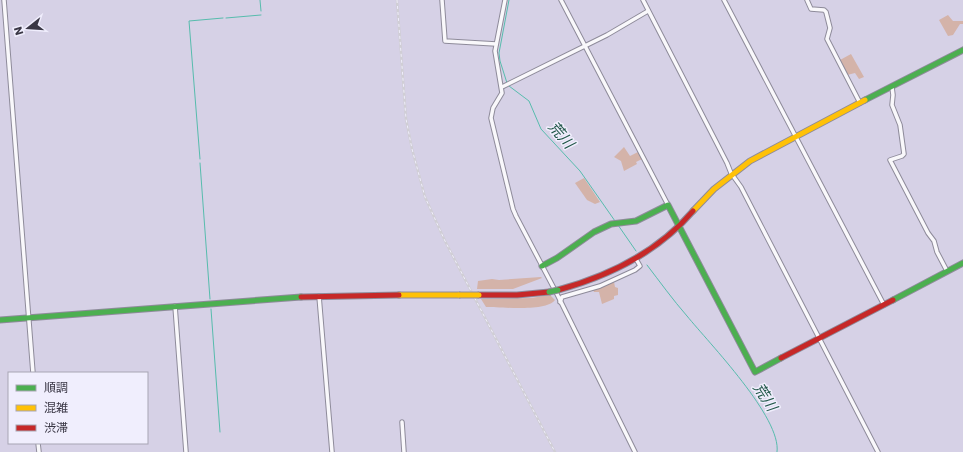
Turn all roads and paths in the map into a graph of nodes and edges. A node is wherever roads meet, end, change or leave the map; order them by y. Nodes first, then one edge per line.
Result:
1 (4, 0) edge
2 (442, 0) edge
3 (505, 0) edge
4 (561, 0) edge
5 (644, 0) edge
6 (724, 0) edge
7 (807, 0) edge
8 (648, 11) junction
9 (496, 44) junction
10 (585, 46) junction
11 (963, 50) edge
12 (506, 86) junction
13 (892, 87) junction
14 (860, 103) junction
15 (796, 137) junction
16 (731, 174) junction
17 (668, 205) junction
18 (678, 226) junction
19 (636, 259) junction
20 (963, 264) edge
21 (542, 266) junction
22 (947, 271) junction
23 (319, 296) junction
24 (560, 302) junction
25 (884, 305) junction
26 (175, 306) junction
27 (28, 318) junction
28 (0, 320) edge
29 (820, 338) junction
30 (33, 372) edge
31 (402, 422) dead end
32 (186, 452) edge
33 (332, 452) edge
34 (404, 452) edge
35 (635, 452) edge
36 (878, 452) edge

1 - 27 street
2 - 9 street
3 - 9 street
4 - 10 street
5 - 8 street
6 - 15 street
7 - 14 street
8 - 10 street
8 - 16 street
9 - 12 street
10 - 12 street
10 - 17 street
11 - 13 street
12 - 21 street
13 - 14 street
13 - 22 street
14 - 15 street
15 - 16 street
15 - 25 street
16 - 18 street
16 - 29 street
17 - 18 street
17 - 21 street
18 - 19 street
18 - 29 street
19 - 23 street, bridge
19 - 24 street
20 - 22 street
21 - 24 street
22 - 25 street
23 - 26 street
23 - 33 street
24 - 35 street
25 - 29 street
26 - 27 street
26 - 32 street
27 - 28 street
27 - 30 street
29 - 36 street
31 - 34 street

